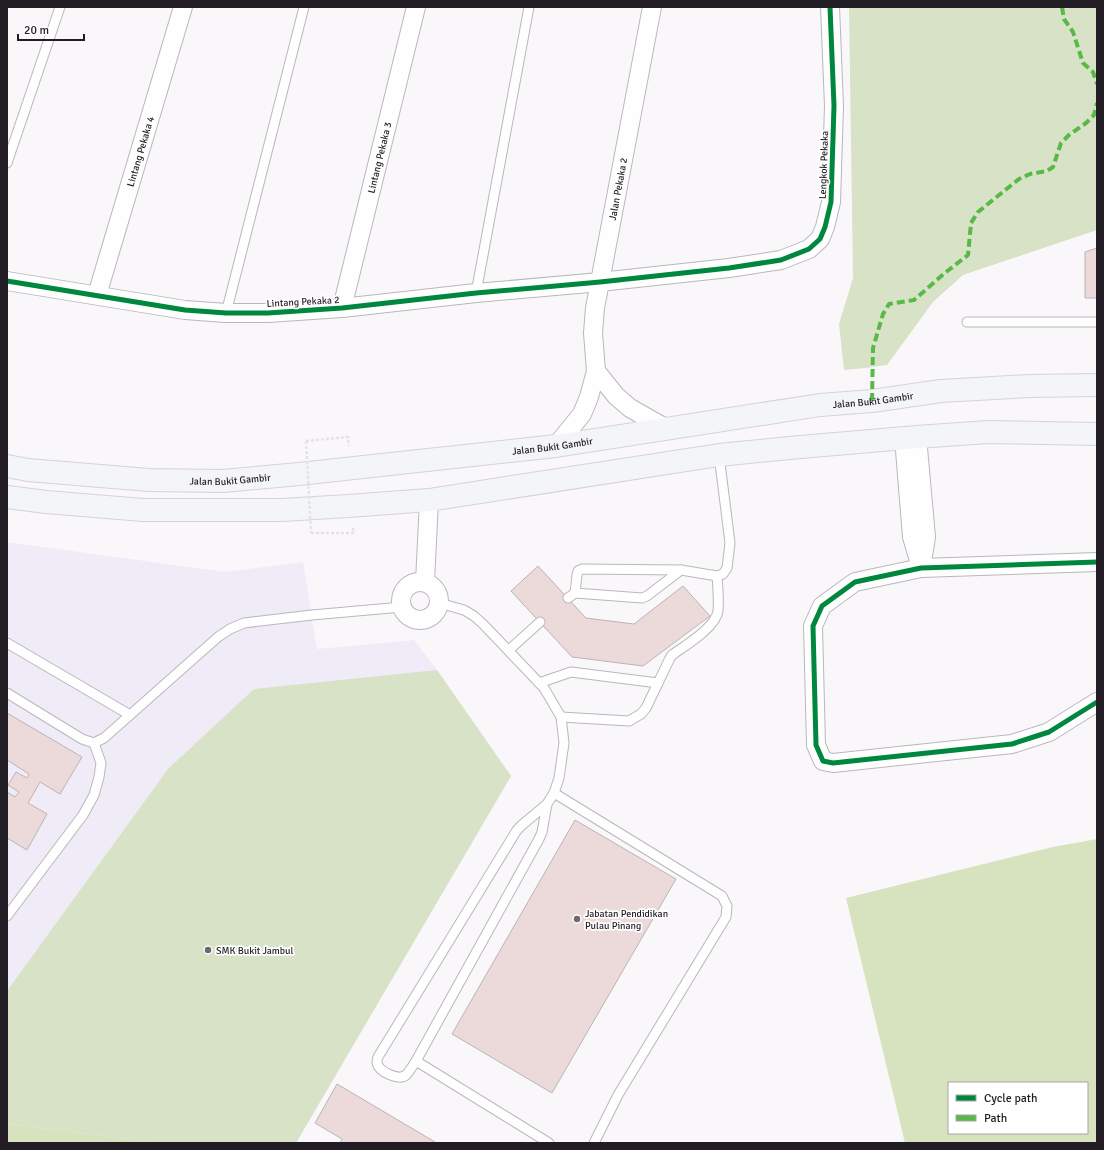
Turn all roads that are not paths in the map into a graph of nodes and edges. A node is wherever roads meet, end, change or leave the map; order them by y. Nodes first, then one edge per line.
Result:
1 (60, 7) edge
2 (183, 7) edge
3 (304, 7) edge
4 (416, 7) edge
5 (529, 7) edge
6 (830, 7) edge
7 (647, 9) edge
8 (7, 163) edge
9 (7, 281) edge
10 (600, 282) junction
11 (476, 293) junction
12 (97, 295) junction
13 (342, 308) junction
14 (226, 313) junction
15 (967, 322) dead end
16 (1097, 322) edge
17 (596, 371) junction
18 (1097, 385) edge
19 (667, 429) junction
20 (1097, 434) edge
21 (911, 438) junction
22 (556, 446) junction
23 (719, 455) junction
24 (7, 466) edge
25 (7, 497) edge
26 (429, 500) junction
27 (1097, 562) edge
28 (921, 568) junction
29 (681, 570) junction
30 (717, 576) junction
31 (425, 582) junction
32 (439, 603) junction
33 (402, 607) junction
34 (540, 622) dead end
35 (7, 642) edge
36 (509, 650) junction
37 (539, 683) junction
38 (658, 683) junction
39 (7, 693) edge
40 (1097, 702) edge
41 (130, 715) junction
42 (561, 717) junction
43 (94, 743) junction
44 (554, 793) junction
45 (547, 804) junction
46 (7, 916) edge
47 (416, 1061) junction
48 (549, 1143) edge
49 (594, 1143) edge

1 - 8 lane
2 - 12 street, Lintang Pekaka 4
3 - 14 lane
4 - 13 street, Lintang Pekaka 3
5 - 11 lane
6 - 10 street, Lengkok Pekaka
7 - 10 street, Jalan Pekaka 2
9 - 12 street, Lintang Pekaka 2
10 - 11 street, Lintang Pekaka 2
10 - 17 street, Jalan Pekaka 2
11 - 13 street, Lintang Pekaka 2
12 - 14 street, Lintang Pekaka 2
13 - 14 street, Lintang Pekaka 2
15 - 16 lane
17 - 19 street
17 - 22 street, Jalan Pekaka 2
18 - 19 main road, Jalan Bukit Gambir
19 - 22 main road, Jalan Bukit Gambir
20 - 21 main road
21 - 23 main road
21 - 28 street
22 - 24 main road, Jalan Bukit Gambir
23 - 26 main road
23 - 30 lane
25 - 26 main road
26 - 31 street
27 - 28 street
28 - 40 street
29 - 29 lane
29 - 30 lane
30 - 38 lane
31 - 32 street
31 - 33 street
32 - 33 street
32 - 36 lane
33 - 41 lane
34 - 36 lane
35 - 41 lane
36 - 37 lane
37 - 38 lane
37 - 42 lane
38 - 42 lane
39 - 43 lane
41 - 43 lane
42 - 44 lane
43 - 46 lane
44 - 45 lane
44 - 49 lane
45 - 47 lane
45 - 47 lane
47 - 48 lane

